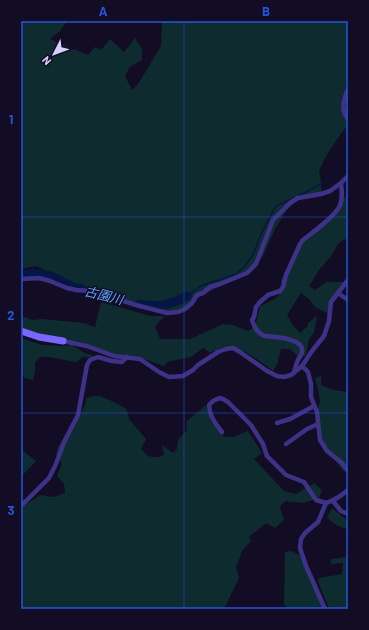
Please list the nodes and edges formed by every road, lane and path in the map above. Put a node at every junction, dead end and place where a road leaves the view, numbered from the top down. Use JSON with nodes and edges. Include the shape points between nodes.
{"nodes":[{"id":1,"x":348,"y":89,"type":"edge"},
{"id":2,"x":348,"y":119,"type":"edge"},
{"id":3,"x":348,"y":176,"type":"edge"},
{"id":4,"x":341,"y":183,"type":"junction"},
{"id":5,"x":21,"y":279,"type":"edge"},
{"id":6,"x":348,"y":280,"type":"edge"},
{"id":7,"x":346,"y":287,"type":"edge"},
{"id":8,"x":338,"y":293,"type":"junction"},
{"id":9,"x":348,"y":300,"type":"edge"},
{"id":10,"x":21,"y":331,"type":"edge"},
{"id":11,"x":63,"y":340,"type":"joint"},
{"id":12,"x":127,"y":357,"type":"junction"},
{"id":13,"x":302,"y":366,"type":"junction"},
{"id":14,"x":294,"y":372,"type":"junction"},
{"id":15,"x":314,"y":406,"type":"junction"},
{"id":16,"x":278,"y":423,"type":"dead end"},
{"id":17,"x":318,"y":424,"type":"junction"},
{"id":18,"x":222,"y":432,"type":"dead end"},
{"id":19,"x":286,"y":444,"type":"dead end"},
{"id":20,"x":348,"y":471,"type":"edge"},
{"id":21,"x":348,"y":490,"type":"edge"},
{"id":22,"x":333,"y":501,"type":"junction"},
{"id":23,"x":326,"y":503,"type":"junction"},
{"id":24,"x":21,"y":506,"type":"edge"},
{"id":25,"x":348,"y":514,"type":"edge"},
{"id":26,"x":325,"y":609,"type":"edge"}],
"edges":[{"from":1,"to":2,"type":"street","via":[[342,108]]},
{"from":3,"to":4,"type":"street"},
{"from":4,"to":5,"type":"street","via":[[330,191],[298,198],[290,203],[273,220],[256,264],[248,273],[210,287],[178,312],[167,313],[92,291],[67,288],[39,278]]},
{"from":4,"to":14,"type":"street","via":[[340,206],[303,240],[286,275],[284,287],[260,302],[252,320],[260,334],[300,344],[303,350]]},
{"from":6,"to":7,"type":"street"},
{"from":7,"to":8,"type":"street"},
{"from":8,"to":9,"type":"street"},
{"from":8,"to":13,"type":"street","via":[[331,302],[324,336]]},
{"from":10,"to":11,"type":"street"},
{"from":11,"to":12,"type":"street","via":[[114,356]]},
{"from":12,"to":14,"type":"street","via":[[140,359],[169,377],[183,376],[218,352],[233,348],[277,376],[284,377]]},
{"from":12,"to":24,"type":"street","via":[[122,362],[98,357],[90,360],[78,415],[56,464],[49,478]]},
{"from":13,"to":14,"type":"street"},
{"from":13,"to":15,"type":"street","via":[[308,372],[312,384],[311,397]]},
{"from":15,"to":16,"type":"street"},
{"from":15,"to":17,"type":"street"},
{"from":17,"to":19,"type":"street"},
{"from":17,"to":20,"type":"street","via":[[323,445]]},
{"from":18,"to":23,"type":"street","via":[[209,409],[213,401],[221,398],[251,425],[267,456],[286,475],[304,482],[316,500]]},
{"from":21,"to":22,"type":"street"},
{"from":22,"to":23,"type":"street"},
{"from":22,"to":25,"type":"street","via":[[341,511]]},
{"from":23,"to":26,"type":"street","via":[[318,522],[301,539],[300,548]]}]}
